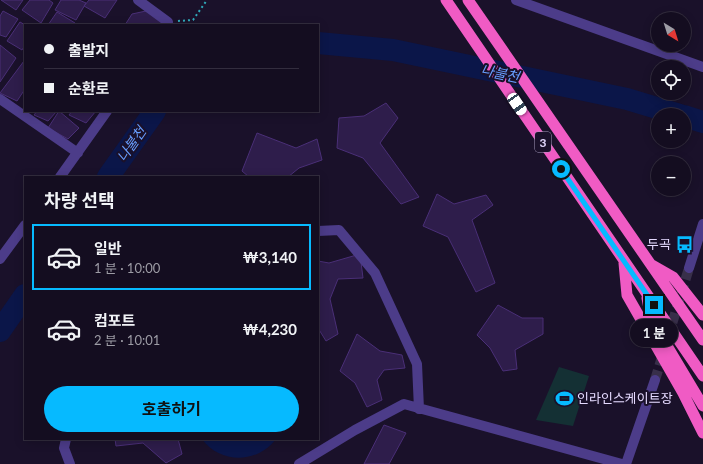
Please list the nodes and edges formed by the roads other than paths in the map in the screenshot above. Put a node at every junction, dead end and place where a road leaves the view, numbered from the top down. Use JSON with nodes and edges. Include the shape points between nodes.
{"nodes":[{"id":1,"x":138,"y":0,"type":"edge"},
{"id":2,"x":446,"y":0,"type":"edge"},
{"id":3,"x":468,"y":0,"type":"edge"},
{"id":4,"x":516,"y":0,"type":"edge"},
{"id":5,"x":167,"y":23,"type":"edge"},
{"id":6,"x":703,"y":67,"type":"edge"},
{"id":7,"x":0,"y":99,"type":"edge"},
{"id":8,"x":106,"y":112,"type":"edge"},
{"id":9,"x":78,"y":153,"type":"junction"},
{"id":10,"x":61,"y":176,"type":"edge"},
{"id":11,"x":703,"y":224,"type":"edge"},
{"id":12,"x":24,"y":226,"type":"edge"},
{"id":13,"x":319,"y":231,"type":"edge"},
{"id":14,"x":0,"y":259,"type":"edge"},
{"id":15,"x":623,"y":260,"type":"junction"},
{"id":16,"x":650,"y":264,"type":"junction"},
{"id":17,"x":689,"y":268,"type":"tunnel mouth"},
{"id":18,"x":646,"y":294,"type":"junction"},
{"id":19,"x":703,"y":315,"type":"edge"},
{"id":20,"x":703,"y":340,"type":"edge"},
{"id":21,"x":703,"y":376,"type":"edge"},
{"id":22,"x":655,"y":380,"type":"tunnel mouth"},
{"id":23,"x":703,"y":406,"type":"edge"},
{"id":24,"x":419,"y":409,"type":"junction"},
{"id":25,"x":703,"y":433,"type":"edge"},
{"id":26,"x":66,"y":440,"type":"edge"},
{"id":27,"x":70,"y":464,"type":"edge"},
{"id":28,"x":300,"y":464,"type":"edge"},
{"id":29,"x":622,"y":464,"type":"edge"},
{"id":30,"x":626,"y":464,"type":"edge"}],
"edges":[{"from":1,"to":5,"type":"street"},
{"from":2,"to":15,"type":"highway","number":"3"},
{"from":3,"to":16,"type":"highway","number":"3"},
{"from":4,"to":6,"type":"street"},
{"from":7,"to":9,"type":"street"},
{"from":8,"to":9,"type":"street"},
{"from":9,"to":10,"type":"street"},
{"from":11,"to":17,"type":"street"},
{"from":12,"to":14,"type":"street"},
{"from":13,"to":24,"type":"street","via":[[339,230],[375,273],[417,364]]},
{"from":15,"to":18,"type":"highway","number":"3"},
{"from":15,"to":25,"type":"highway","via":[[627,295]]},
{"from":16,"to":19,"type":"highway","via":[[673,277]]},
{"from":16,"to":20,"type":"highway"},
{"from":18,"to":21,"type":"highway"},
{"from":18,"to":23,"type":"highway","via":[[651,319]]},
{"from":22,"to":30,"type":"street"},
{"from":24,"to":28,"type":"street","via":[[404,404]]},
{"from":24,"to":29,"type":"street"},
{"from":26,"to":27,"type":"street","via":[[64,448]]}]}
